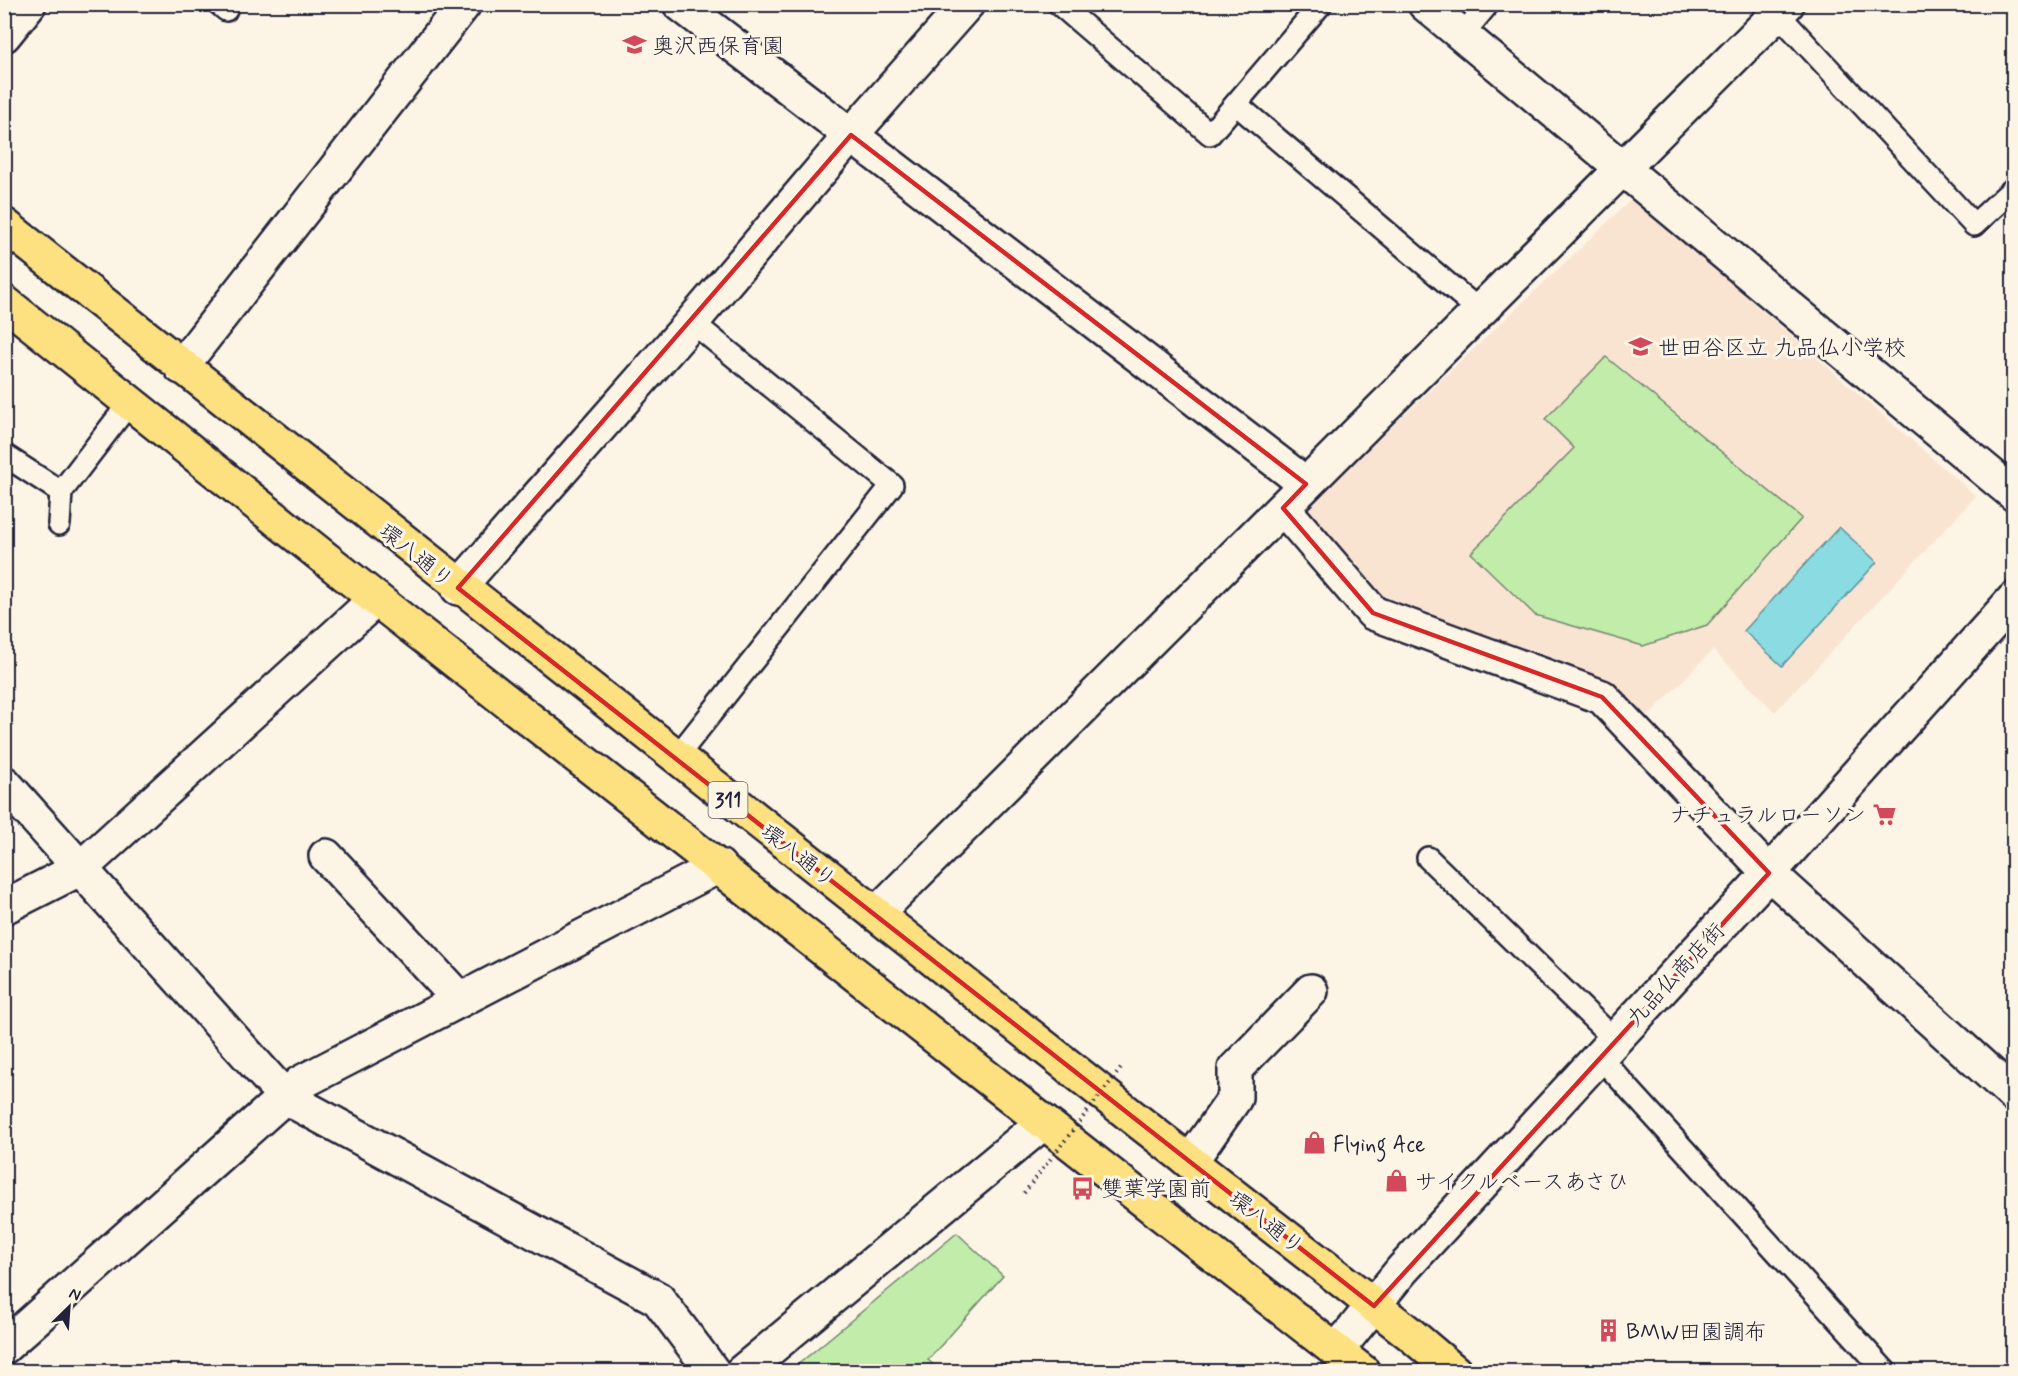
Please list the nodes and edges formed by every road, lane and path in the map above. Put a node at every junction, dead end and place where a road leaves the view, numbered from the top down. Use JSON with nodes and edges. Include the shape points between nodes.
{"nodes":[{"id":1,"x":29,"y":4,"type":"edge"},
{"id":2,"x":464,"y":4,"type":"edge"},
{"id":3,"x":680,"y":4,"type":"edge"},
{"id":4,"x":967,"y":4,"type":"edge"},
{"id":5,"x":1059,"y":4,"type":"edge"},
{"id":6,"x":1321,"y":4,"type":"edge"},
{"id":7,"x":1425,"y":4,"type":"edge"},
{"id":8,"x":1488,"y":4,"type":"edge"},
{"id":9,"x":1783,"y":9,"type":"edge"},
{"id":10,"x":4,"y":35,"type":"edge"},
{"id":11,"x":1462,"y":36,"type":"junction"},
{"id":12,"x":1236,"y":104,"type":"junction"},
{"id":13,"x":851,"y":135,"type":"junction"},
{"id":14,"x":1623,"y":169,"type":"junction"},
{"id":15,"x":2013,"y":188,"type":"edge"},
{"id":16,"x":4,"y":225,"type":"edge"},
{"id":17,"x":4,"y":302,"type":"edge"},
{"id":18,"x":1481,"y":312,"type":"junction"},
{"id":19,"x":692,"y":322,"type":"junction"},
{"id":20,"x":181,"y":367,"type":"junction"},
{"id":21,"x":130,"y":402,"type":"junction"},
{"id":22,"x":4,"y":455,"type":"edge"},
{"id":23,"x":1306,"y":484,"type":"junction"},
{"id":24,"x":61,"y":492,"type":"junction"},
{"id":25,"x":2013,"y":494,"type":"edge"},
{"id":26,"x":1283,"y":508,"type":"junction"},
{"id":27,"x":60,"y":524,"type":"dead end"},
{"id":28,"x":458,"y":588,"type":"junction"},
{"id":29,"x":376,"y":598,"type":"junction"},
{"id":30,"x":2013,"y":599,"type":"edge"},
{"id":31,"x":675,"y":759,"type":"junction"},
{"id":32,"x":4,"y":783,"type":"edge"},
{"id":33,"x":326,"y":856,"type":"dead end"},
{"id":34,"x":1428,"y":858,"type":"dead end"},
{"id":35,"x":719,"y":866,"type":"junction"},
{"id":36,"x":81,"y":868,"type":"junction"},
{"id":37,"x":1769,"y":873,"type":"junction"},
{"id":38,"x":4,"y":907,"type":"edge"},
{"id":39,"x":876,"y":914,"type":"junction"},
{"id":40,"x":1311,"y":991,"type":"dead end"},
{"id":41,"x":460,"y":1000,"type":"junction"},
{"id":42,"x":1606,"y":1047,"type":"junction"},
{"id":43,"x":1122,"y":1067,"type":"dead end"},
{"id":44,"x":2007,"y":1078,"type":"edge"},
{"id":45,"x":285,"y":1097,"type":"junction"},
{"id":46,"x":1044,"y":1122,"type":"junction"},
{"id":47,"x":1190,"y":1162,"type":"junction"},
{"id":48,"x":1024,"y":1192,"type":"dead end"},
{"id":49,"x":1374,"y":1306,"type":"junction"},
{"id":50,"x":4,"y":1347,"type":"edge"},
{"id":51,"x":1337,"y":1350,"type":"junction"},
{"id":52,"x":714,"y":1371,"type":"edge"},
{"id":53,"x":742,"y":1371,"type":"edge"},
{"id":54,"x":1363,"y":1371,"type":"edge"},
{"id":55,"x":1455,"y":1371,"type":"edge"},
{"id":56,"x":1886,"y":1371,"type":"edge"}],
"edges":[{"from":1,"to":10,"type":"street"},
{"from":2,"to":20,"type":"street"},
{"from":3,"to":13,"type":"street"},
{"from":4,"to":13,"type":"street"},
{"from":5,"to":12,"type":"lane","via":[[1210,134]]},
{"from":6,"to":12,"type":"lane"},
{"from":7,"to":11,"type":"street"},
{"from":8,"to":11,"type":"lane"},
{"from":9,"to":14,"type":"street"},
{"from":9,"to":15,"type":"lane","via":[[1974,225]]},
{"from":11,"to":14,"type":"street"},
{"from":12,"to":18,"type":"lane"},
{"from":13,"to":19,"type":"street"},
{"from":13,"to":23,"type":"street"},
{"from":14,"to":18,"type":"street"},
{"from":14,"to":25,"type":"street"},
{"from":16,"to":20,"type":"main road","name":"環八通り","number":"311"},
{"from":17,"to":21,"type":"main road","number":"311"},
{"from":18,"to":23,"type":"street"},
{"from":19,"to":28,"type":"street"},
{"from":19,"to":31,"type":"lane","via":[[892,485]]},
{"from":20,"to":28,"type":"main road","name":"環八通り","number":"311"},
{"from":21,"to":24,"type":"lane"},
{"from":21,"to":29,"type":"main road","number":"311"},
{"from":22,"to":24,"type":"lane"},
{"from":23,"to":26,"type":"street"},
{"from":24,"to":27,"type":"lane"},
{"from":26,"to":37,"type":"street","via":[[1374,613],[1602,697]]},
{"from":26,"to":39,"type":"street"},
{"from":28,"to":31,"type":"main road","name":"環八通り","number":"311"},
{"from":29,"to":35,"type":"main road","number":"311"},
{"from":29,"to":36,"type":"street"},
{"from":30,"to":37,"type":"street","name":"九品仏商店街"},
{"from":31,"to":39,"type":"main road","name":"環八通り","number":"311"},
{"from":32,"to":36,"type":"street"},
{"from":33,"to":41,"type":"street"},
{"from":34,"to":42,"type":"lane"},
{"from":35,"to":41,"type":"street"},
{"from":35,"to":46,"type":"main road","number":"311"},
{"from":36,"to":38,"type":"street"},
{"from":36,"to":45,"type":"street"},
{"from":37,"to":42,"type":"street","name":"九品仏商店街"},
{"from":37,"to":44,"type":"street"},
{"from":39,"to":47,"type":"main road","name":"環八通り","number":"311"},
{"from":40,"to":47,"type":"street","via":[[1235,1069],[1235,1098]]},
{"from":41,"to":45,"type":"street","via":[[300,1083]]},
{"from":42,"to":49,"type":"street","name":"九品仏商店街","via":[[1402,1270]]},
{"from":42,"to":56,"type":"lane"},
{"from":43,"to":48,"type":"path","bridge":true},
{"from":45,"to":50,"type":"street"},
{"from":45,"to":52,"type":"street","via":[[658,1299]]},
{"from":46,"to":51,"type":"main road","number":"311"},
{"from":46,"to":53,"type":"street"},
{"from":47,"to":49,"type":"main road","name":"環八通り","number":"311"},
{"from":49,"to":51,"type":"street","name":"九品仏商店街"},
{"from":49,"to":55,"type":"main road","name":"環八通り","number":"311"},
{"from":51,"to":54,"type":"main road","number":"311"}]}
